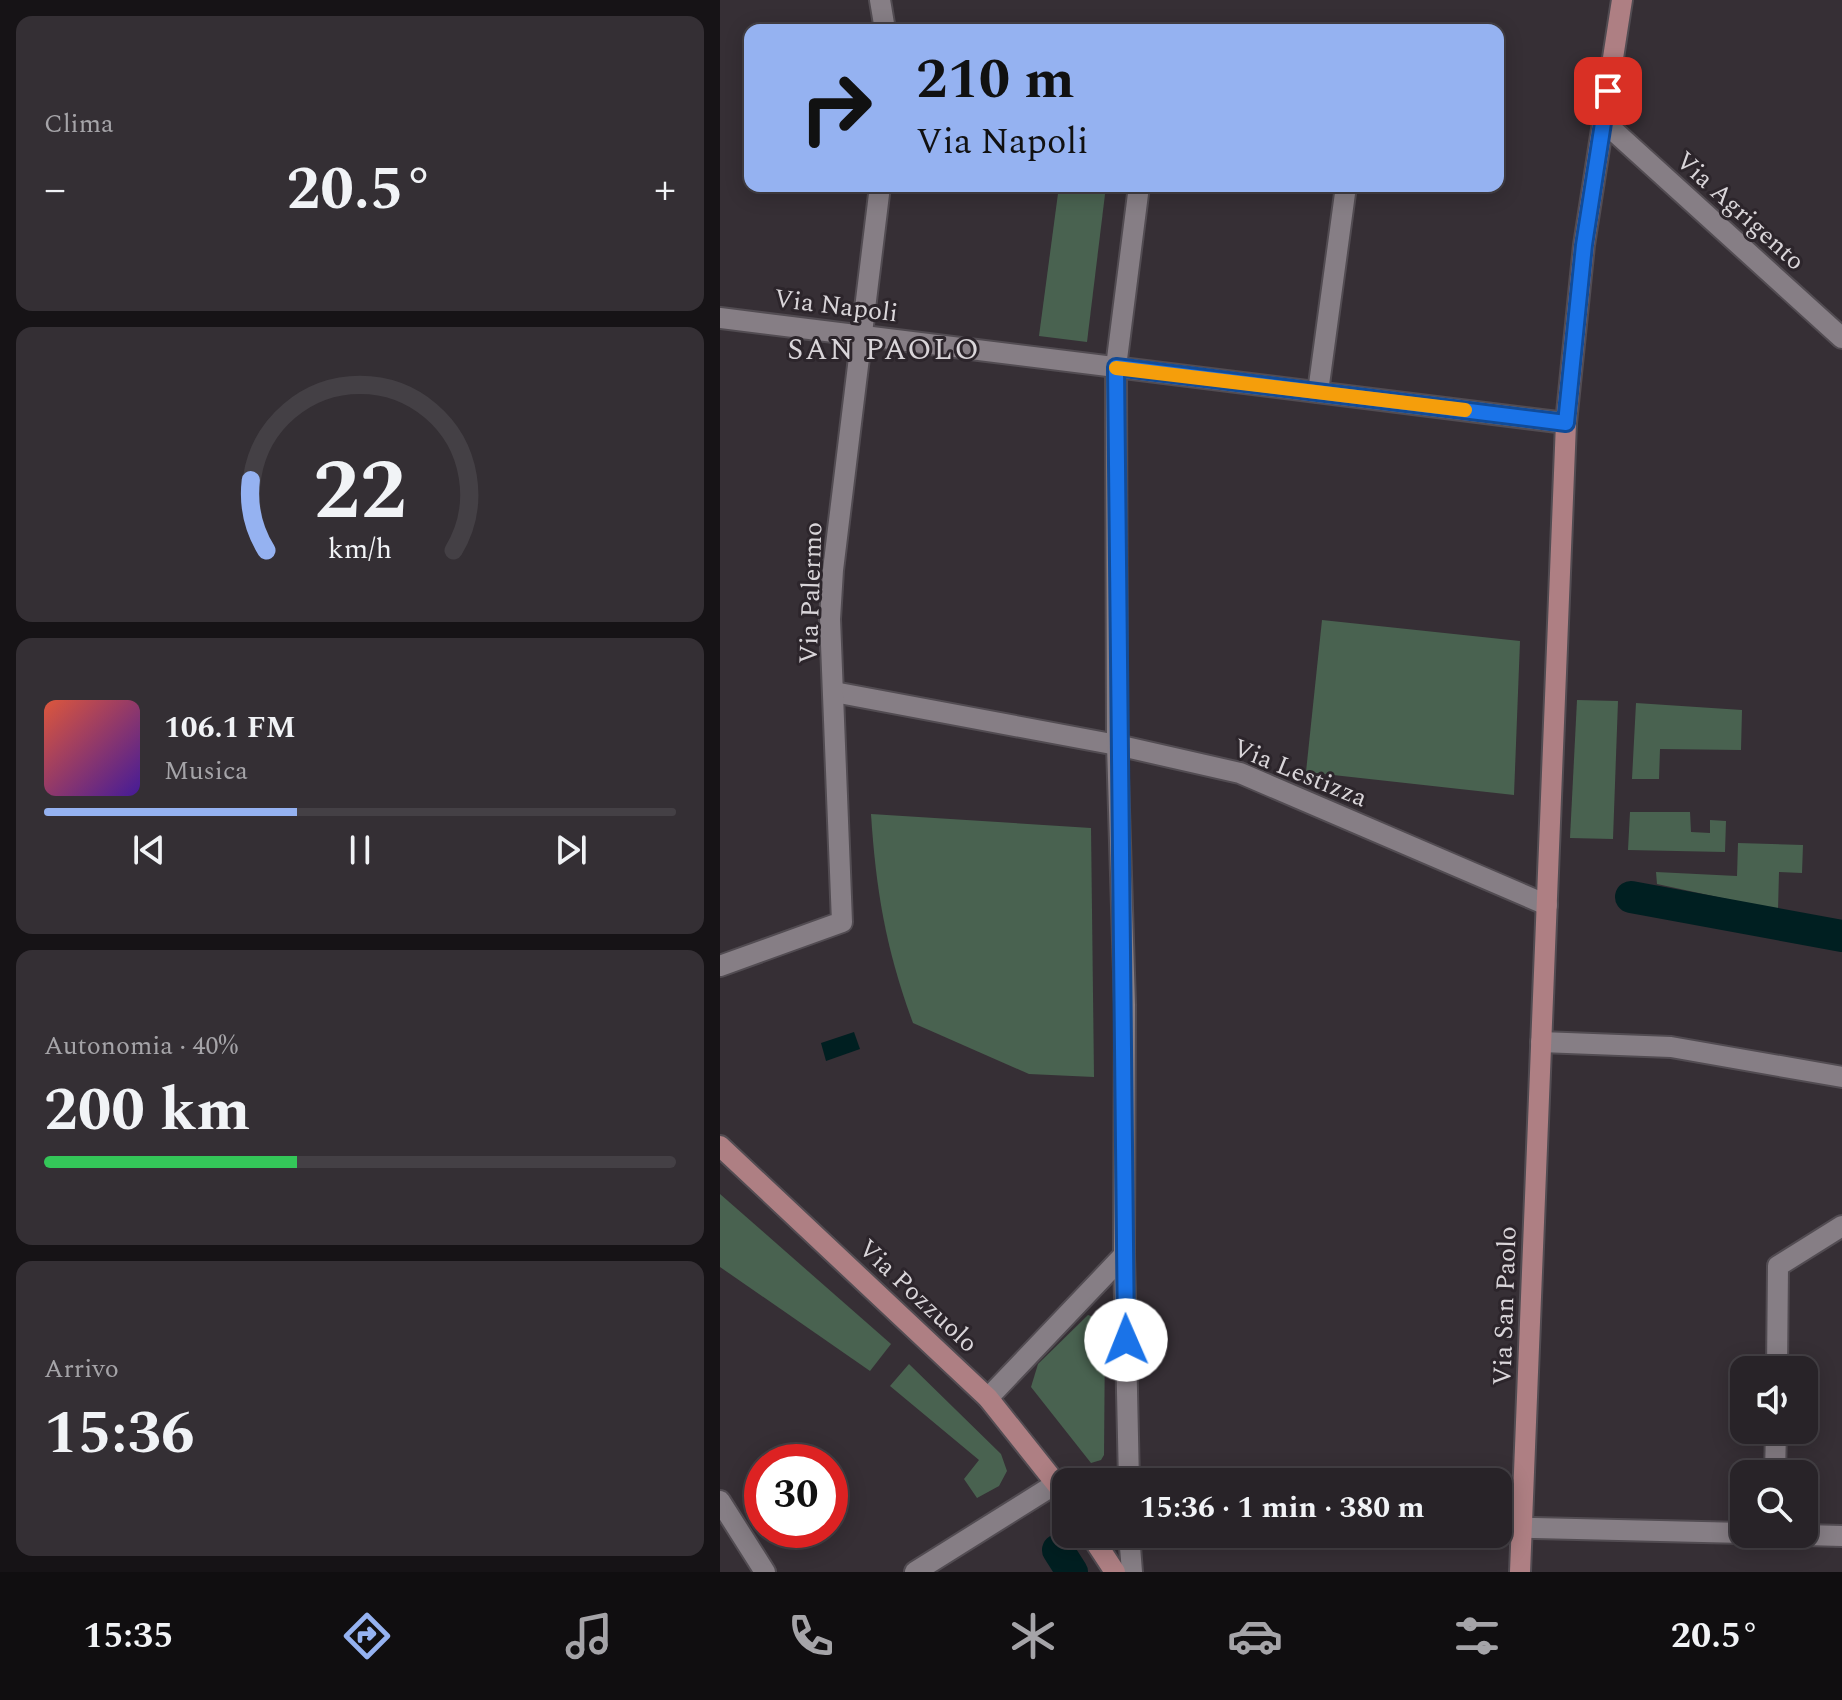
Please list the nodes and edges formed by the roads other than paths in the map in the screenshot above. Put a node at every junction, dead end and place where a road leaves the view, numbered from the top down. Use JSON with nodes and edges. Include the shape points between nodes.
{"nodes":[{"id":1,"x":880,"y":0,"type":"edge"},
{"id":2,"x":1622,"y":0,"type":"edge"},
{"id":3,"x":884,"y":24,"type":"edge"},
{"id":4,"x":1604,"y":122,"type":"junction"},
{"id":5,"x":879,"y":192,"type":"edge"},
{"id":6,"x":1138,"y":192,"type":"edge"},
{"id":7,"x":1345,"y":192,"type":"edge"},
{"id":8,"x":720,"y":318,"type":"edge"},
{"id":9,"x":863,"y":335,"type":"junction"},
{"id":10,"x":1842,"y":338,"type":"edge"},
{"id":11,"x":1116,"y":367,"type":"junction"},
{"id":12,"x":1318,"y":392,"type":"junction"},
{"id":13,"x":1566,"y":423,"type":"junction"},
{"id":14,"x":834,"y":692,"type":"junction"},
{"id":15,"x":1117,"y":745,"type":"junction"},
{"id":16,"x":1547,"y":905,"type":"junction"},
{"id":17,"x":720,"y":966,"type":"edge"},
{"id":18,"x":1541,"y":1042,"type":"junction"},
{"id":19,"x":1842,"y":1077,"type":"edge"},
{"id":20,"x":720,"y":1146,"type":"edge"},
{"id":21,"x":1842,"y":1226,"type":"edge"},
{"id":22,"x":1124,"y":1255,"type":"junction"},
{"id":23,"x":1777,"y":1356,"type":"edge"},
{"id":24,"x":988,"y":1398,"type":"junction"},
{"id":25,"x":1129,"y":1468,"type":"edge"},
{"id":26,"x":1052,"y":1478,"type":"edge"},
{"id":27,"x":1052,"y":1496,"type":"edge"},
{"id":28,"x":720,"y":1501,"type":"edge"},
{"id":29,"x":1512,"y":1528,"type":"edge"},
{"id":30,"x":1522,"y":1528,"type":"junction"},
{"id":31,"x":1730,"y":1533,"type":"edge"},
{"id":32,"x":1818,"y":1535,"type":"edge"},
{"id":33,"x":1842,"y":1536,"type":"edge"},
{"id":34,"x":1099,"y":1548,"type":"edge"},
{"id":35,"x":1130,"y":1548,"type":"edge"},
{"id":36,"x":765,"y":1572,"type":"edge"},
{"id":37,"x":915,"y":1572,"type":"edge"},
{"id":38,"x":1115,"y":1572,"type":"edge"},
{"id":39,"x":1132,"y":1572,"type":"edge"},
{"id":40,"x":1520,"y":1572,"type":"edge"}],
"edges":[{"from":1,"to":3,"type":"street"},
{"from":2,"to":4,"type":"main road"},
{"from":4,"to":10,"type":"street","name":"Via Agrigento"},
{"from":4,"to":13,"type":"main road","via":[[1584,245]]},
{"from":5,"to":9,"type":"street","name":"Via Palermo"},
{"from":6,"to":11,"type":"street"},
{"from":7,"to":12,"type":"street"},
{"from":8,"to":9,"type":"street","name":"Via Napoli"},
{"from":9,"to":11,"type":"street","name":"Via Napoli"},
{"from":9,"to":14,"type":"street","name":"Via Palermo","via":[[833,570]]},
{"from":11,"to":12,"type":"street","name":"Via Napoli"},
{"from":11,"to":15,"type":"street"},
{"from":12,"to":13,"type":"street","name":"Via Napoli"},
{"from":13,"to":16,"type":"main road","name":"Via San Paolo"},
{"from":14,"to":15,"type":"street","name":"Via Lestizza"},
{"from":14,"to":17,"type":"street","name":"Via Palermo","via":[[842,922]]},
{"from":15,"to":16,"type":"street","name":"Via Lestizza","via":[[1240,773]]},
{"from":15,"to":22,"type":"street","via":[[1125,1005]]},
{"from":16,"to":18,"type":"main road","name":"Via San Paolo"},
{"from":18,"to":19,"type":"street","via":[[1671,1047]]},
{"from":18,"to":30,"type":"main road","name":"Via San Paolo"},
{"from":20,"to":24,"type":"main road","name":"Via Pozzuolo"},
{"from":21,"to":23,"type":"street","via":[[1778,1266]]},
{"from":22,"to":24,"type":"street"},
{"from":22,"to":25,"type":"street"},
{"from":24,"to":26,"type":"main road","name":"Via Pozzuolo"},
{"from":27,"to":37,"type":"street"},
{"from":28,"to":36,"type":"street"},
{"from":29,"to":30,"type":"street"},
{"from":30,"to":31,"type":"street"},
{"from":30,"to":40,"type":"main road","name":"Via San Paolo"},
{"from":32,"to":33,"type":"street"},
{"from":34,"to":38,"type":"main road"},
{"from":35,"to":39,"type":"street"}]}
